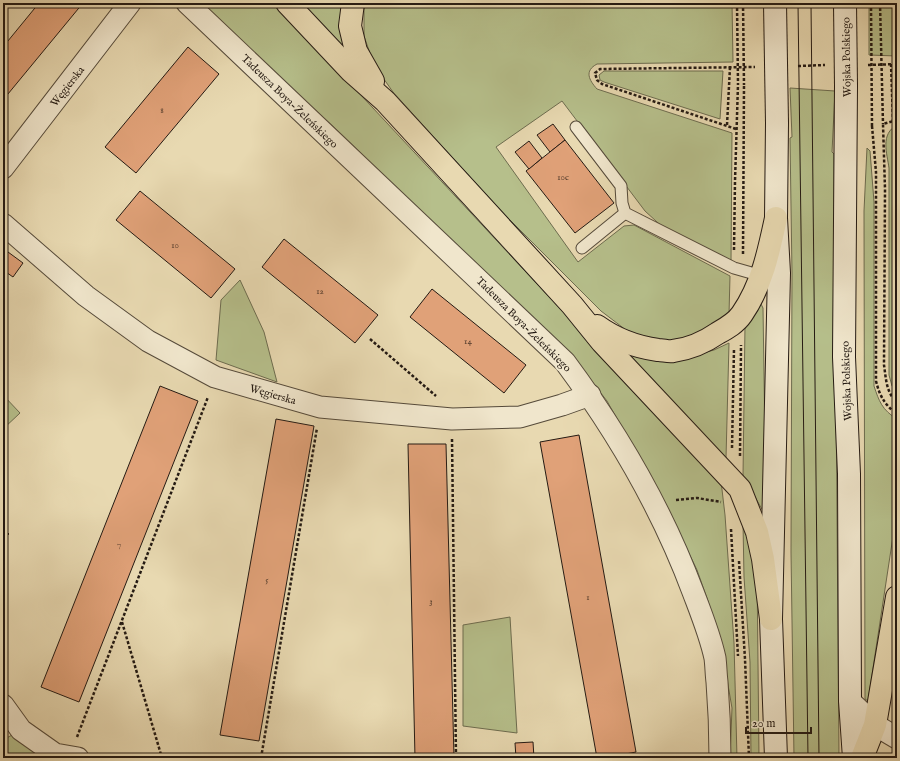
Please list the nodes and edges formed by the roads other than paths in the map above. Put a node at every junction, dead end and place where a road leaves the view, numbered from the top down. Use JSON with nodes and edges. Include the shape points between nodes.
{"nodes":[{"id":1,"x":130,"y":3,"type":"edge"},
{"id":2,"x":187,"y":3,"type":"edge"},
{"id":3,"x":287,"y":3,"type":"edge"},
{"id":4,"x":353,"y":3,"type":"edge"},
{"id":5,"x":774,"y":3,"type":"edge"},
{"id":6,"x":845,"y":3,"type":"edge"},
{"id":7,"x":385,"y":101,"type":"junction"},
{"id":8,"x":576,"y":127,"type":"dead end"},
{"id":9,"x":3,"y":168,"type":"edge"},
{"id":10,"x":625,"y":213,"type":"junction"},
{"id":11,"x":776,"y":218,"type":"junction"},
{"id":12,"x":3,"y":224,"type":"edge"},
{"id":13,"x":582,"y":248,"type":"dead end"},
{"id":14,"x":746,"y":271,"type":"junction"},
{"id":15,"x":572,"y":305,"type":"junction"},
{"id":16,"x":590,"y":395,"type":"junction"},
{"id":17,"x":897,"y":597,"type":"edge"},
{"id":18,"x":772,"y":619,"type":"junction"},
{"id":19,"x":850,"y":701,"type":"junction"},
{"id":20,"x":3,"y":705,"type":"edge"},
{"id":21,"x":875,"y":725,"type":"junction"},
{"id":22,"x":897,"y":738,"type":"edge"},
{"id":23,"x":74,"y":757,"type":"edge"},
{"id":24,"x":720,"y":758,"type":"edge"},
{"id":25,"x":776,"y":758,"type":"edge"},
{"id":26,"x":854,"y":758,"type":"edge"},
{"id":27,"x":862,"y":758,"type":"edge"}],
"edges":[{"from":1,"to":9,"type":"street","name":"Węgierska"},
{"from":2,"to":16,"type":"street","name":"Tadeusza Boya-Żeleńskiego","via":[[560,356]]},
{"from":3,"to":7,"type":"main road","via":[[352,71]]},
{"from":4,"to":7,"type":"main road","via":[[350,26],[356,51]]},
{"from":5,"to":11,"type":"street","bridge":true},
{"from":6,"to":19,"type":"street","name":"Wojska Polskiego","bridge":true,"via":[[844,357],[849,474]]},
{"from":7,"to":15,"type":"main road"},
{"from":8,"to":10,"type":"lane","via":[[621,186]]},
{"from":10,"to":13,"type":"lane"},
{"from":10,"to":14,"type":"lane"},
{"from":11,"to":14,"type":"main road"},
{"from":11,"to":18,"type":"street","via":[[779,273]]},
{"from":12,"to":16,"type":"street","name":"Węgierska","via":[[86,296],[148,342],[215,377],[320,408],[452,419],[520,417]]},
{"from":14,"to":15,"type":"main road","via":[[738,318],[711,338],[672,352],[623,341],[598,327]]},
{"from":15,"to":18,"type":"main road","via":[[602,342],[736,485],[757,532]]},
{"from":16,"to":24,"type":"street","name":"Tadeusza Boya-Żeleńskiego","via":[[653,502],[674,544],[705,623],[715,658]]},
{"from":17,"to":21,"type":"main road"},
{"from":18,"to":25,"type":"street"},
{"from":19,"to":21,"type":"street"},
{"from":19,"to":26,"type":"street","name":"Wojska Polskiego"},
{"from":20,"to":23,"type":"street","via":[[21,730],[55,754]]},
{"from":21,"to":22,"type":"street"},
{"from":21,"to":27,"type":"main road"}]}
